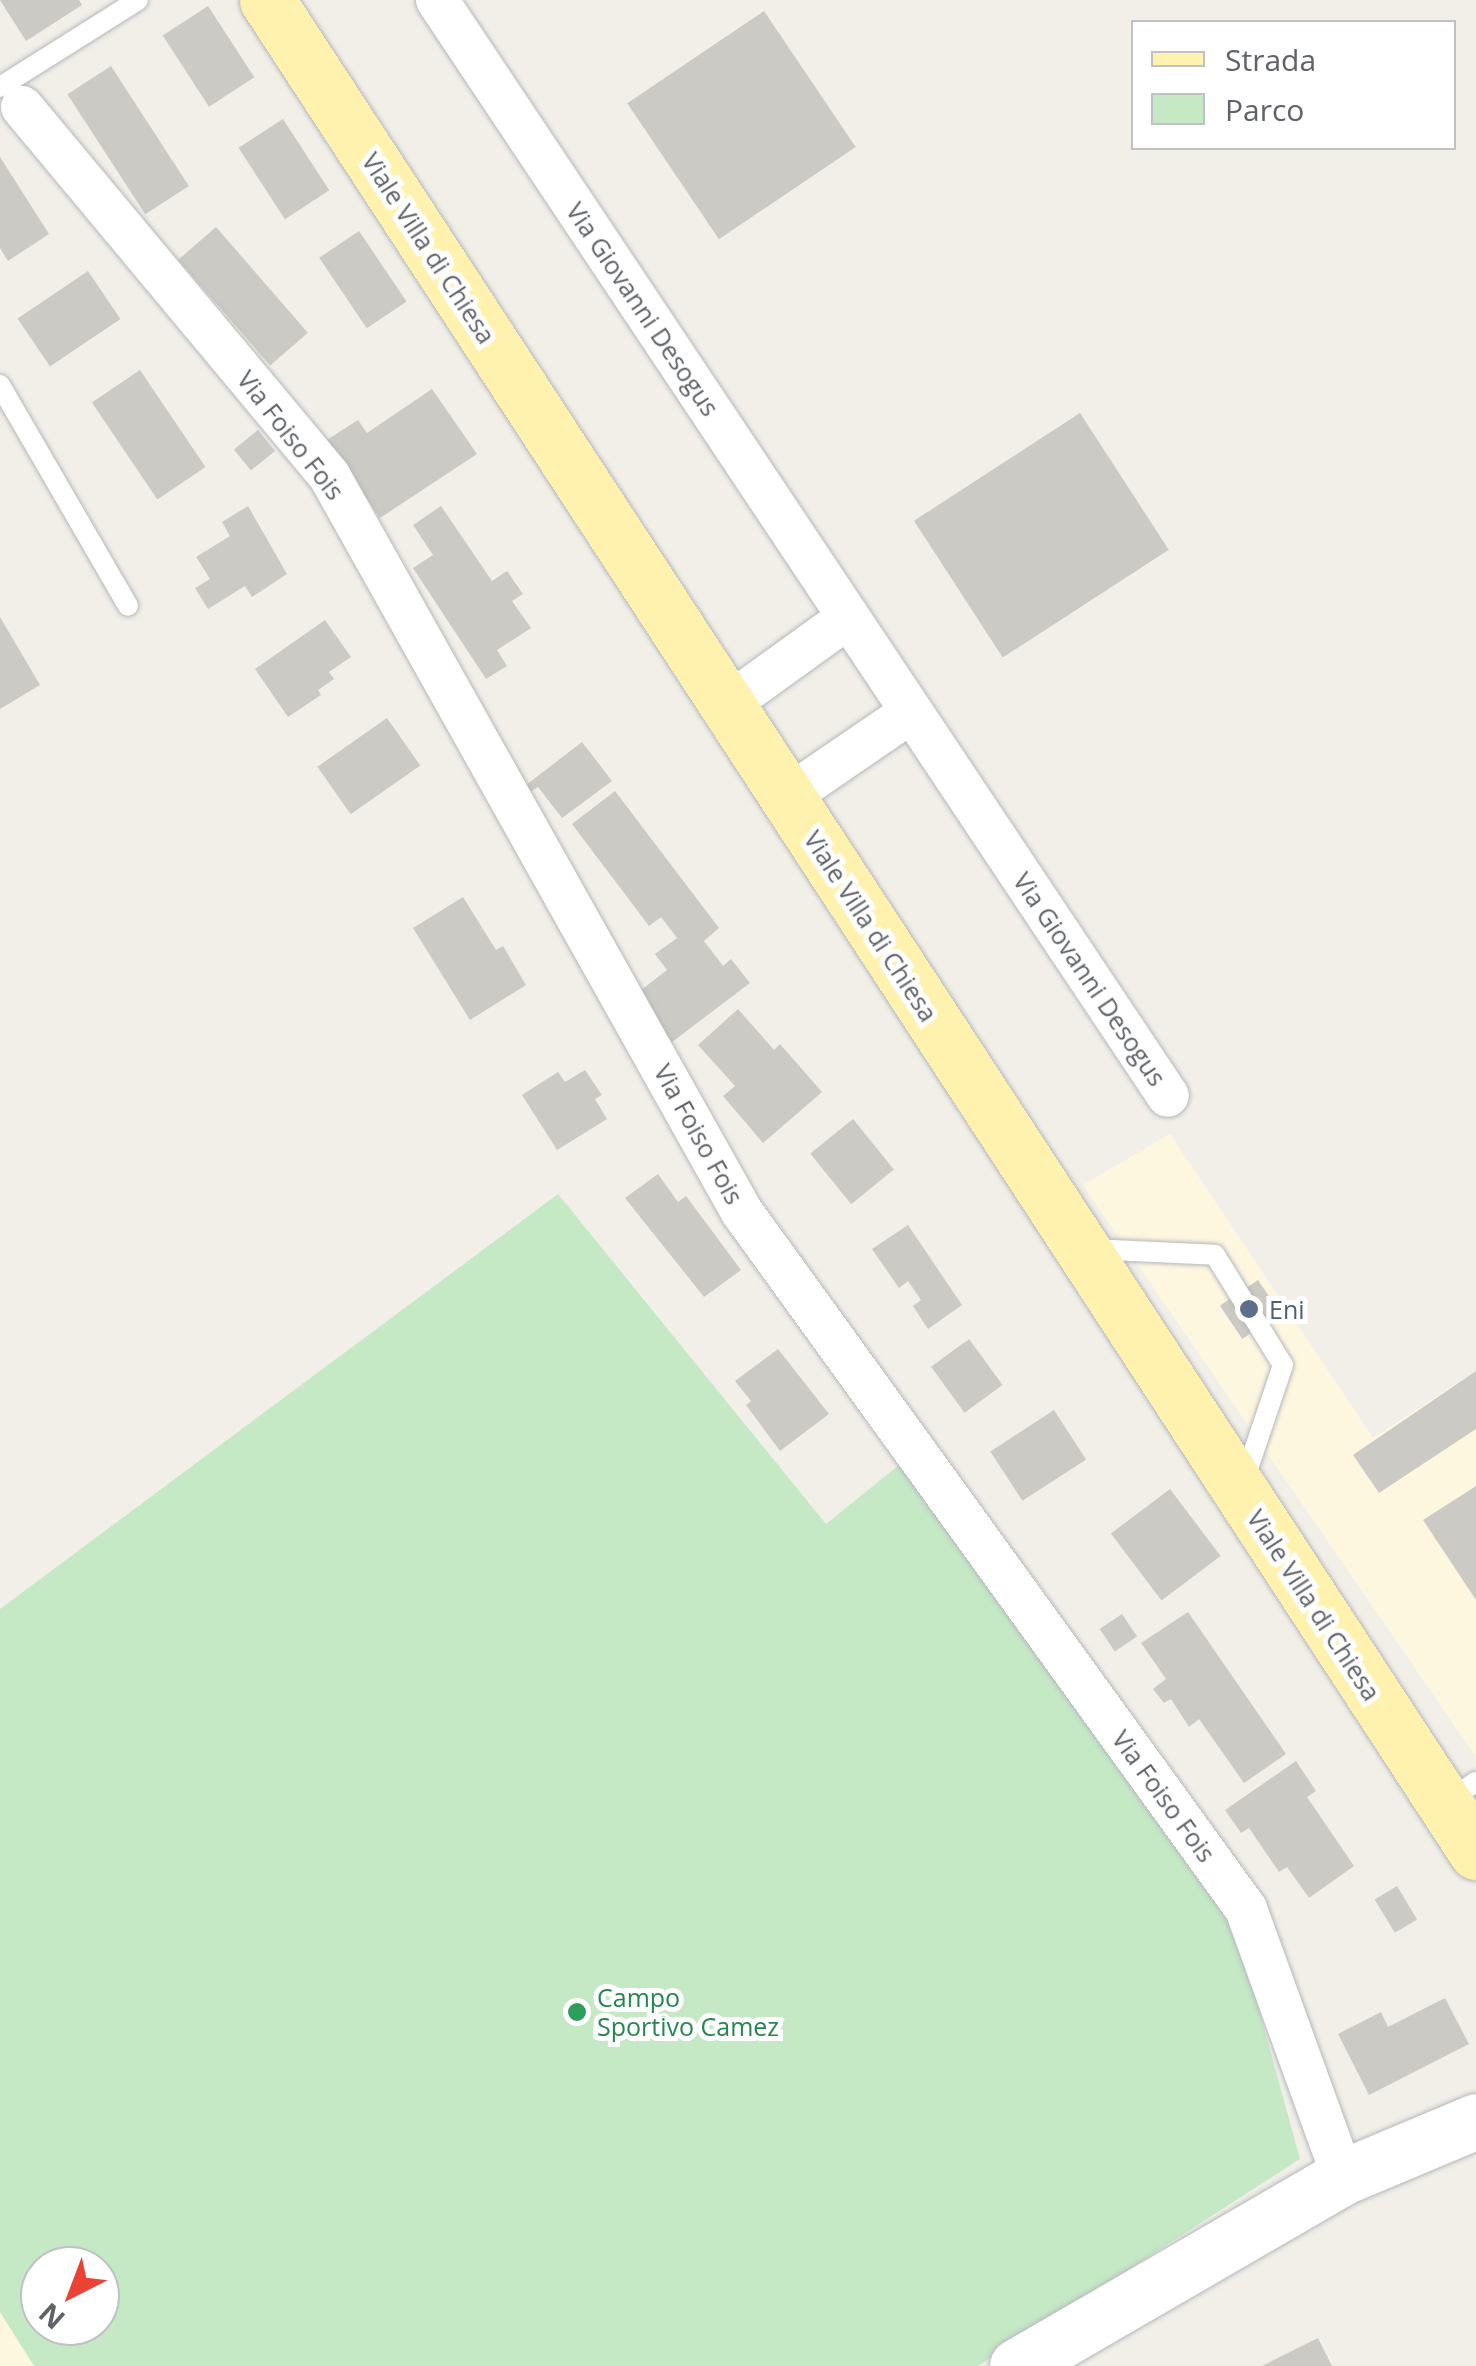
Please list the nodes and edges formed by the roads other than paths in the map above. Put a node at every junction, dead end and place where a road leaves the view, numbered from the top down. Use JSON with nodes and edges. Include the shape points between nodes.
{"nodes":[{"id":1,"x":138,"y":0,"type":"edge"},
{"id":2,"x":267,"y":0,"type":"edge"},
{"id":3,"x":438,"y":0,"type":"edge"},
{"id":4,"x":11,"y":97,"type":"edge"},
{"id":5,"x":0,"y":385,"type":"edge"},
{"id":6,"x":128,"y":606,"type":"dead end"},
{"id":7,"x":849,"y":617,"type":"junction"},
{"id":8,"x":727,"y":705,"type":"junction"},
{"id":9,"x":912,"y":712,"type":"junction"},
{"id":10,"x":787,"y":797,"type":"junction"},
{"id":11,"x":1168,"y":1096,"type":"dead end"},
{"id":12,"x":1081,"y":1248,"type":"junction"},
{"id":13,"x":1240,"y":1492,"type":"junction"},
{"id":14,"x":1460,"y":1793,"type":"edge"},
{"id":15,"x":1476,"y":1852,"type":"edge"},
{"id":16,"x":1476,"y":2121,"type":"edge"},
{"id":17,"x":1343,"y":2177,"type":"junction"},
{"id":18,"x":1017,"y":2366,"type":"edge"}],
"edges":[{"from":1,"to":4,"type":"lane"},
{"from":2,"to":8,"type":"main road","name":"Viale Villa di Chiesa"},
{"from":3,"to":7,"type":"street","name":"Via Giovanni Desogus"},
{"from":4,"to":17,"type":"street","name":"Via Foiso Fois","via":[[330,477],[742,1212],[1246,1910]]},
{"from":5,"to":6,"type":"lane"},
{"from":7,"to":8,"type":"street"},
{"from":7,"to":9,"type":"street","name":"Via Giovanni Desogus"},
{"from":8,"to":10,"type":"main road","name":"Viale Villa di Chiesa"},
{"from":9,"to":10,"type":"street"},
{"from":9,"to":11,"type":"street","name":"Via Giovanni Desogus"},
{"from":10,"to":12,"type":"main road","name":"Viale Villa di Chiesa"},
{"from":12,"to":13,"type":"main road","name":"Viale Villa di Chiesa"},
{"from":12,"to":13,"type":"lane","via":[[1215,1255],[1282,1365]]},
{"from":13,"to":14,"type":"main road","name":"Viale Villa di Chiesa"},
{"from":14,"to":15,"type":"main road","name":"Viale Villa di Chiesa"},
{"from":16,"to":17,"type":"street"},
{"from":17,"to":18,"type":"street"}]}
